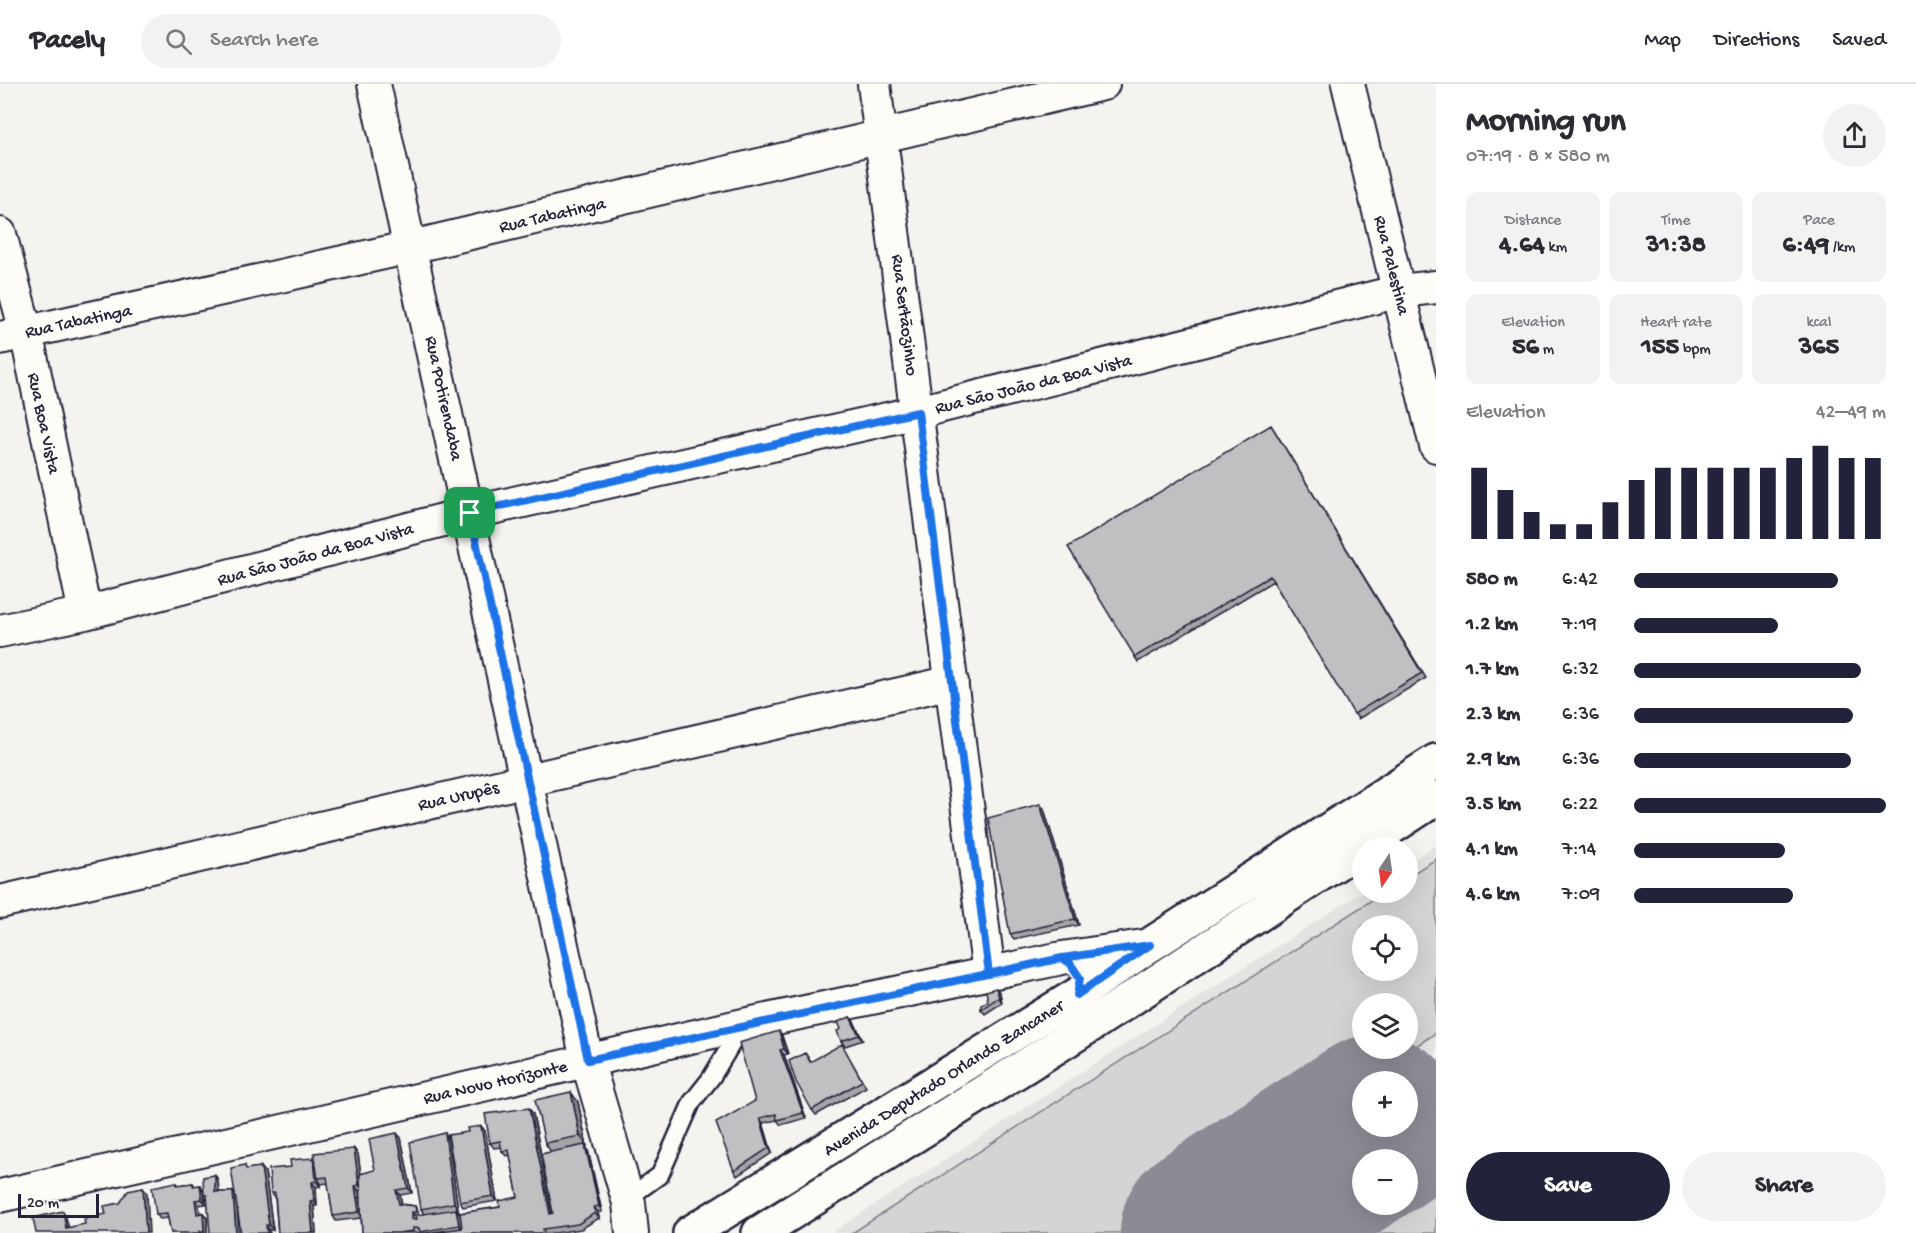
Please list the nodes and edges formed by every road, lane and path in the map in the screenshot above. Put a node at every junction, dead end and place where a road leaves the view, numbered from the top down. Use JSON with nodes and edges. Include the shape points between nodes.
{"nodes":[{"id":1,"x":374,"y":84,"type":"edge"},
{"id":2,"x":874,"y":84,"type":"edge"},
{"id":3,"x":1103,"y":84,"type":"edge"},
{"id":4,"x":1348,"y":84,"type":"edge"},
{"id":5,"x":883,"y":138,"type":"junction"},
{"id":6,"x":0,"y":234,"type":"edge"},
{"id":7,"x":411,"y":247,"type":"junction"},
{"id":8,"x":1436,"y":286,"type":"edge"},
{"id":9,"x":1400,"y":291,"type":"junction"},
{"id":10,"x":13,"y":335,"type":"edge"},
{"id":11,"x":918,"y":412,"type":"junction"},
{"id":12,"x":1436,"y":446,"type":"edge"},
{"id":13,"x":470,"y":513,"type":"junction"},
{"id":14,"x":85,"y":613,"type":"junction"},
{"id":15,"x":0,"y":631,"type":"edge"},
{"id":16,"x":952,"y":682,"type":"junction"},
{"id":17,"x":1433,"y":763,"type":"edge"},
{"id":18,"x":526,"y":779,"type":"junction"},
{"id":19,"x":1436,"y":798,"type":"edge"},
{"id":20,"x":0,"y":902,"type":"edge"},
{"id":21,"x":1150,"y":945,"type":"junction"},
{"id":22,"x":1062,"y":958,"type":"junction"},
{"id":23,"x":989,"y":974,"type":"junction"},
{"id":24,"x":1077,"y":995,"type":"junction"},
{"id":25,"x":743,"y":1025,"type":"junction"},
{"id":26,"x":588,"y":1060,"type":"junction"},
{"id":27,"x":0,"y":1196,"type":"edge"},
{"id":28,"x":630,"y":1211,"type":"edge"},
{"id":29,"x":650,"y":1233,"type":"edge"},
{"id":30,"x":690,"y":1233,"type":"edge"},
{"id":31,"x":759,"y":1233,"type":"edge"}],
"edges":[{"from":1,"to":7,"type":"street","name":"Rua Potirendaba"},
{"from":2,"to":5,"type":"street","name":"Rua Sertãozinho"},
{"from":3,"to":5,"type":"street","name":"Rua Tabatinga"},
{"from":4,"to":9,"type":"street","name":"Rua Palestina"},
{"from":5,"to":7,"type":"street","name":"Rua Tabatinga"},
{"from":5,"to":11,"type":"street","name":"Rua Sertãozinho"},
{"from":6,"to":10,"type":"street","name":"Rua Boa Vista"},
{"from":7,"to":10,"type":"street","name":"Rua Tabatinga"},
{"from":7,"to":13,"type":"street","name":"Rua Potirendaba"},
{"from":8,"to":9,"type":"street","name":"Rua São João da Boa Vista"},
{"from":9,"to":11,"type":"street","name":"Rua São João da Boa Vista"},
{"from":9,"to":12,"type":"street","name":"Rua Palestina"},
{"from":10,"to":14,"type":"street","name":"Rua Boa Vista"},
{"from":11,"to":13,"type":"street","name":"Rua São João da Boa Vista"},
{"from":11,"to":16,"type":"street","name":"Rua Sertãozinho"},
{"from":13,"to":14,"type":"street","name":"Rua São João da Boa Vista"},
{"from":13,"to":18,"type":"street","name":"Rua Potirendaba"},
{"from":14,"to":15,"type":"street","name":"Rua São João da Boa Vista"},
{"from":16,"to":18,"type":"street","name":"Rua Urupês"},
{"from":16,"to":23,"type":"street","name":"Rua Sertãozinho"},
{"from":17,"to":21,"type":"main road","name":"Avenida Deputado Orlando Zancaner"},
{"from":18,"to":20,"type":"street","name":"Rua Urupês"},
{"from":18,"to":26,"type":"street","name":"Rua Potirendaba"},
{"from":19,"to":31,"type":"main road","name":"Avenida Deputado Orlando Zancaner","via":[[1094,1023]]},
{"from":21,"to":22,"type":"street","name":"Rua Novo Horizonte"},
{"from":21,"to":24,"type":"main road","name":"Avenida Deputado Orlando Zancaner"},
{"from":22,"to":23,"type":"street","name":"Rua Novo Horizonte"},
{"from":22,"to":24,"type":"street","via":[[1080,978]]},
{"from":23,"to":25,"type":"street","name":"Rua Novo Horizonte"},
{"from":24,"to":30,"type":"main road","name":"Avenida Deputado Orlando Zancaner"},
{"from":25,"to":26,"type":"street","name":"Rua Novo Horizonte"},
{"from":25,"to":28,"type":"lane","via":[[692,1102],[660,1175]]},
{"from":26,"to":27,"type":"street","name":"Rua Novo Horizonte"},
{"from":26,"to":28,"type":"street","name":"Rua Potirendaba"},
{"from":28,"to":29,"type":"street","name":"Rua Potirendaba"}]}
